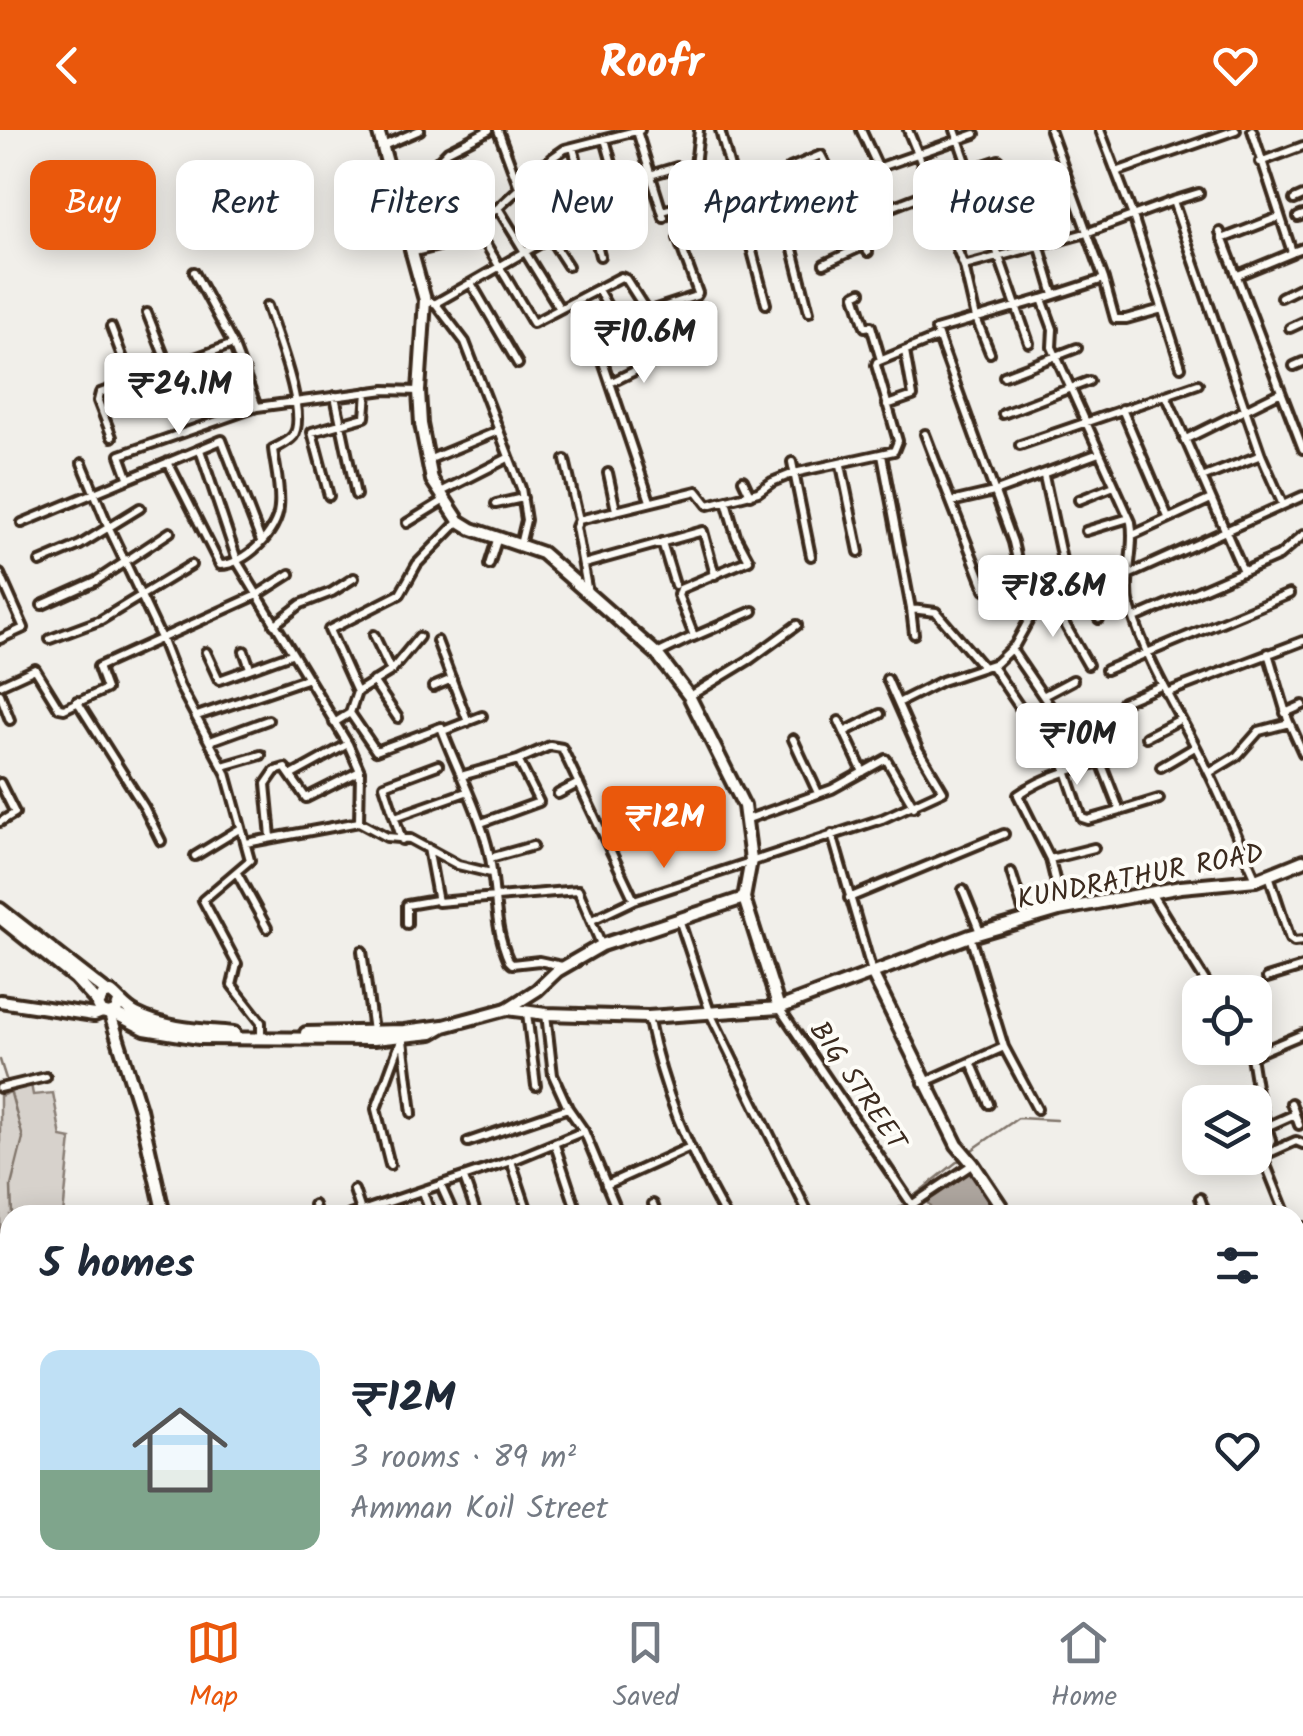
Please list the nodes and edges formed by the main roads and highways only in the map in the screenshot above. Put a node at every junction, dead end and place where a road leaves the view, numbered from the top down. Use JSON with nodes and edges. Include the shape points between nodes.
{"nodes":[{"id":1,"x":378,"y":130,"type":"edge"},
{"id":2,"x":1303,"y":860,"type":"edge"},
{"id":3,"x":744,"y":898,"type":"junction"},
{"id":4,"x":0,"y":909,"type":"edge"},
{"id":5,"x":0,"y":918,"type":"edge"},
{"id":6,"x":872,"y":973,"type":"junction"},
{"id":7,"x":0,"y":1001,"type":"edge"},
{"id":8,"x":779,"y":1008,"type":"junction"},
{"id":9,"x":109,"y":1009,"type":"junction"},
{"id":10,"x":506,"y":1009,"type":"junction"},
{"id":11,"x":402,"y":1034,"type":"junction"},
{"id":12,"x":261,"y":1037,"type":"junction"},
{"id":13,"x":162,"y":1205,"type":"edge"},
{"id":14,"x":1001,"y":1205,"type":"edge"}],
"edges":[{"from":1,"to":3,"type":"main road","via":[[430,302],[418,391],[441,497],[460,521],[542,553],[657,654],[688,696],[744,806],[751,860]]},
{"from":2,"to":6,"type":"main road","name":"KUNDRATHUR ROAD","via":[[1256,880],[1062,910]]},
{"from":3,"to":8,"type":"main road"},
{"from":3,"to":10,"type":"main road","via":[[602,945]]},
{"from":4,"to":9,"type":"main road","via":[[108,993],[100,998]]},
{"from":5,"to":9,"type":"main road"},
{"from":6,"to":8,"type":"main road","name":"KUNDRATHUR ROAD"},
{"from":6,"to":14,"type":"main road","via":[[956,1145]]},
{"from":7,"to":9,"type":"main road","via":[[94,1015]]},
{"from":8,"to":10,"type":"main road","name":"KUNDRATHUR ROAD","via":[[648,1018]]},
{"from":9,"to":12,"type":"main road","via":[[160,1032]]},
{"from":9,"to":13,"type":"main road"},
{"from":10,"to":11,"type":"main road","via":[[432,1032]]},
{"from":11,"to":12,"type":"main road"},
{"from":11,"to":12,"type":"main road"}]}
